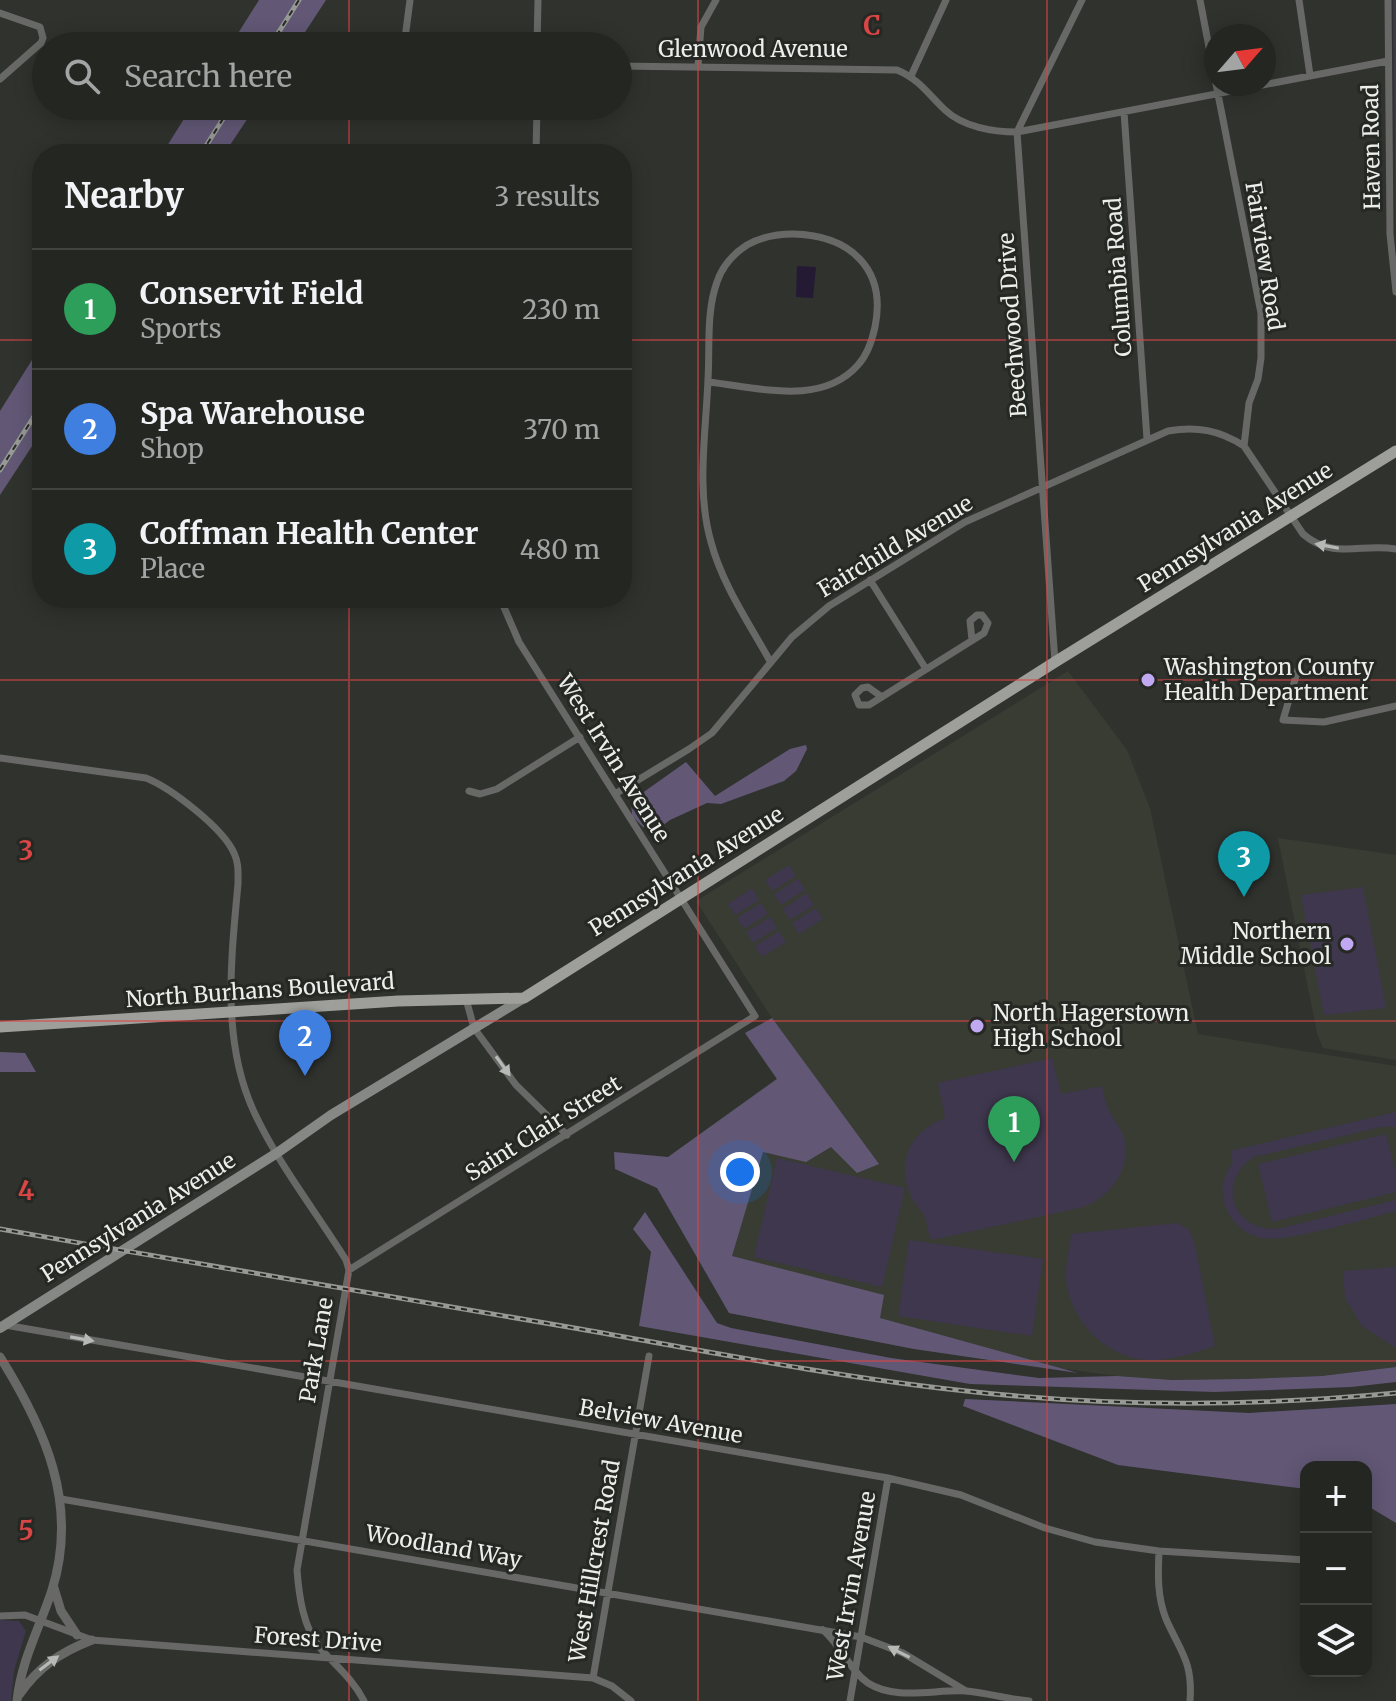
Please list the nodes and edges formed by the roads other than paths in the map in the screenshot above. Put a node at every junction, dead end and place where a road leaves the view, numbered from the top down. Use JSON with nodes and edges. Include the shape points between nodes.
{"nodes":[{"id":1,"x":410,"y":0,"type":"edge"},
{"id":2,"x":538,"y":0,"type":"edge"},
{"id":3,"x":716,"y":0,"type":"edge"},
{"id":4,"x":946,"y":0,"type":"edge"},
{"id":5,"x":1082,"y":0,"type":"edge"},
{"id":6,"x":1200,"y":0,"type":"edge"},
{"id":7,"x":1299,"y":0,"type":"edge"},
{"id":8,"x":1388,"y":0,"type":"edge"},
{"id":9,"x":0,"y":13,"type":"edge"},
{"id":10,"x":1205,"y":24,"type":"edge"},
{"id":11,"x":41,"y":32,"type":"edge"},
{"id":12,"x":406,"y":32,"type":"edge"},
{"id":13,"x":537,"y":32,"type":"edge"},
{"id":14,"x":32,"y":51,"type":"edge"},
{"id":15,"x":1388,"y":61,"type":"junction"},
{"id":16,"x":632,"y":66,"type":"edge"},
{"id":17,"x":698,"y":66,"type":"junction"},
{"id":18,"x":1310,"y":75,"type":"junction"},
{"id":19,"x":911,"y":76,"type":"junction"},
{"id":20,"x":0,"y":79,"type":"edge"},
{"id":21,"x":1276,"y":82,"type":"edge"},
{"id":22,"x":1208,"y":96,"type":"edge"},
{"id":23,"x":1218,"y":96,"type":"edge"},
{"id":24,"x":1124,"y":112,"type":"junction"},
{"id":25,"x":537,"y":120,"type":"edge"},
{"id":26,"x":1017,"y":132,"type":"junction"},
{"id":27,"x":536,"y":144,"type":"edge"},
{"id":28,"x":1396,"y":292,"type":"edge"},
{"id":29,"x":708,"y":382,"type":"junction"},
{"id":30,"x":1147,"y":439,"type":"junction"},
{"id":31,"x":1244,"y":446,"type":"junction"},
{"id":32,"x":1396,"y":451,"type":"edge"},
{"id":33,"x":1042,"y":487,"type":"junction"},
{"id":34,"x":1290,"y":515,"type":"junction"},
{"id":35,"x":1396,"y":549,"type":"edge"},
{"id":36,"x":870,"y":580,"type":"junction"},
{"id":37,"x":504,"y":608,"type":"edge"},
{"id":38,"x":972,"y":640,"type":"dead end"},
{"id":39,"x":770,"y":661,"type":"junction"},
{"id":40,"x":1055,"y":662,"type":"junction"},
{"id":41,"x":1299,"y":666,"type":"dead end"},
{"id":42,"x":926,"y":669,"type":"junction"},
{"id":43,"x":882,"y":697,"type":"dead end"},
{"id":44,"x":1396,"y":706,"type":"edge"},
{"id":45,"x":580,"y":737,"type":"junction"},
{"id":46,"x":0,"y":758,"type":"edge"},
{"id":47,"x":469,"y":791,"type":"dead end"},
{"id":48,"x":615,"y":794,"type":"junction"},
{"id":49,"x":680,"y":898,"type":"junction"},
{"id":50,"x":524,"y":998,"type":"junction"},
{"id":51,"x":466,"y":999,"type":"junction"},
{"id":52,"x":231,"y":1013,"type":"junction"},
{"id":53,"x":755,"y":1016,"type":"joint"},
{"id":54,"x":0,"y":1027,"type":"edge"},
{"id":55,"x":474,"y":1028,"type":"junction"},
{"id":56,"x":567,"y":1135,"type":"junction"},
{"id":57,"x":277,"y":1153,"type":"junction"},
{"id":58,"x":349,"y":1270,"type":"junction"},
{"id":59,"x":3,"y":1326,"type":"edge"},
{"id":60,"x":649,"y":1356,"type":"dead end"},
{"id":61,"x":0,"y":1357,"type":"edge"},
{"id":62,"x":329,"y":1382,"type":"junction"},
{"id":63,"x":634,"y":1434,"type":"junction"},
{"id":64,"x":888,"y":1478,"type":"junction"},
{"id":65,"x":61,"y":1499,"type":"junction"},
{"id":66,"x":301,"y":1540,"type":"junction"},
{"id":67,"x":1159,"y":1551,"type":"junction"},
{"id":68,"x":1300,"y":1560,"type":"edge"},
{"id":69,"x":54,"y":1585,"type":"junction"},
{"id":70,"x":607,"y":1593,"type":"junction"},
{"id":71,"x":0,"y":1616,"type":"edge"},
{"id":72,"x":40,"y":1621,"type":"junction"},
{"id":73,"x":821,"y":1629,"type":"junction"},
{"id":74,"x":77,"y":1635,"type":"junction"},
{"id":75,"x":861,"y":1637,"type":"junction"},
{"id":76,"x":92,"y":1640,"type":"junction"},
{"id":77,"x":331,"y":1658,"type":"junction"},
{"id":78,"x":855,"y":1670,"type":"junction"},
{"id":79,"x":593,"y":1678,"type":"junction"},
{"id":80,"x":966,"y":1691,"type":"junction"},
{"id":81,"x":17,"y":1700,"type":"edge"},
{"id":82,"x":364,"y":1701,"type":"edge"},
{"id":83,"x":631,"y":1701,"type":"edge"},
{"id":84,"x":850,"y":1701,"type":"edge"},
{"id":85,"x":1029,"y":1701,"type":"edge"},
{"id":86,"x":1190,"y":1701,"type":"edge"}],
"edges":[{"from":1,"to":12,"type":"street"},
{"from":2,"to":13,"type":"street"},
{"from":3,"to":17,"type":"street","via":[[701,27]]},
{"from":4,"to":19,"type":"street"},
{"from":5,"to":26,"type":"street"},
{"from":6,"to":10,"type":"street","name":"Fairview Road"},
{"from":7,"to":18,"type":"street"},
{"from":8,"to":15,"type":"street","name":"Haven Road"},
{"from":9,"to":11,"type":"street"},
{"from":14,"to":20,"type":"street"},
{"from":15,"to":18,"type":"street"},
{"from":15,"to":28,"type":"street","name":"Haven Road"},
{"from":16,"to":17,"type":"street","name":"Glenwood Avenue"},
{"from":17,"to":19,"type":"street","name":"Glenwood Avenue","via":[[884,68]]},
{"from":18,"to":21,"type":"street"},
{"from":19,"to":26,"type":"street","via":[[958,120]]},
{"from":22,"to":24,"type":"street"},
{"from":23,"to":31,"type":"street","name":"Fairview Road","via":[[1261,313],[1261,358]]},
{"from":24,"to":26,"type":"street"},
{"from":24,"to":30,"type":"street","name":"Columbia Road"},
{"from":25,"to":27,"type":"street"},
{"from":26,"to":33,"type":"street","name":"Beechwood Drive"},
{"from":29,"to":29,"type":"street","via":[[717,282],[729,259],[745,246],[770,236],[811,235],[838,242],[866,267],[878,301],[876,324],[866,354],[845,377],[797,391]]},
{"from":29,"to":39,"type":"street","via":[[707,526],[716,558]]},
{"from":30,"to":31,"type":"street","name":"Fairchild Avenue","via":[[1202,428]]},
{"from":30,"to":33,"type":"street","name":"Fairchild Avenue"},
{"from":31,"to":34,"type":"street"},
{"from":32,"to":34,"type":"main road","name":"Pennsylvania Avenue"},
{"from":33,"to":36,"type":"street","name":"Fairchild Avenue","via":[[945,533]]},
{"from":33,"to":40,"type":"street","name":"Beechwood Drive"},
{"from":35,"to":34,"type":"street","one_way":true,"via":[[1316,546]]},
{"from":34,"to":40,"type":"main road","name":"Pennsylvania Avenue"},
{"from":36,"to":39,"type":"street","name":"Fairchild Avenue","via":[[814,616]]},
{"from":36,"to":42,"type":"street"},
{"from":37,"to":45,"type":"street","name":"West Irvin Avenue","via":[[519,642]]},
{"from":38,"to":42,"type":"street"},
{"from":39,"to":48,"type":"street","name":"Fairchild Avenue","via":[[712,733]]},
{"from":40,"to":49,"type":"main road","name":"Pennsylvania Avenue"},
{"from":41,"to":44,"type":"street","via":[[1283,720],[1324,722]]},
{"from":42,"to":43,"type":"street"},
{"from":45,"to":47,"type":"street","via":[[497,789]]},
{"from":45,"to":48,"type":"street","name":"West Irvin Avenue"},
{"from":46,"to":52,"type":"street","name":"Park Lane","via":[[146,778],[219,832],[238,865]]},
{"from":48,"to":49,"type":"street","name":"West Irvin Avenue"},
{"from":49,"to":50,"type":"main road","name":"Pennsylvania Avenue"},
{"from":49,"to":53,"type":"street","name":"West Irvin Avenue"},
{"from":50,"to":51,"type":"main road","name":"North Burhans Boulevard"},
{"from":50,"to":55,"type":"main road","name":"Pennsylvania Avenue"},
{"from":51,"to":52,"type":"main road","name":"North Burhans Boulevard"},
{"from":51,"to":55,"type":"street"},
{"from":52,"to":54,"type":"main road","name":"North Burhans Boulevard"},
{"from":52,"to":57,"type":"street","name":"Park Lane","via":[[245,1087]]},
{"from":53,"to":56,"type":"street","name":"Saint Clair Street"},
{"from":55,"to":56,"type":"street","one_way":true,"via":[[516,1085]]},
{"from":55,"to":57,"type":"main road","name":"Pennsylvania Avenue"},
{"from":56,"to":58,"type":"street","name":"Saint Clair Street"},
{"from":57,"to":58,"type":"street","name":"Park Lane"},
{"from":57,"to":59,"type":"main road","name":"Pennsylvania Avenue"},
{"from":58,"to":62,"type":"street","name":"Park Lane"},
{"from":59,"to":62,"type":"street","name":"Belview Avenue","one_way":true},
{"from":60,"to":63,"type":"street","name":"West Hillcrest Road"},
{"from":61,"to":65,"type":"street","via":[[37,1426]]},
{"from":62,"to":63,"type":"street","name":"Belview Avenue"},
{"from":62,"to":66,"type":"street","name":"Park Lane"},
{"from":63,"to":64,"type":"street","name":"Belview Avenue"},
{"from":63,"to":70,"type":"street","name":"West Hillcrest Road"},
{"from":64,"to":67,"type":"street","name":"Belview Avenue","via":[[961,1495],[1069,1536]]},
{"from":64,"to":75,"type":"street","name":"West Irvin Avenue"},
{"from":65,"to":66,"type":"street","name":"Woodland Way"},
{"from":65,"to":69,"type":"street","via":[[62,1539]]},
{"from":66,"to":70,"type":"street","name":"Woodland Way"},
{"from":66,"to":77,"type":"street","name":"Park Lane","via":[[297,1570],[303,1611],[318,1645]]},
{"from":67,"to":68,"type":"street","name":"Belview Avenue"},
{"from":67,"to":86,"type":"street","via":[[1158,1588],[1166,1619],[1183,1650]]},
{"from":69,"to":72,"type":"street"},
{"from":69,"to":74,"type":"street","via":[[61,1611]]},
{"from":70,"to":73,"type":"street","name":"Woodland Way"},
{"from":70,"to":79,"type":"street","name":"West Hillcrest Road"},
{"from":71,"to":72,"type":"street","name":"Forest Drive","via":[[25,1615]]},
{"from":72,"to":74,"type":"street","name":"Forest Drive"},
{"from":72,"to":81,"type":"street"},
{"from":73,"to":75,"type":"street","name":"Woodland Way"},
{"from":73,"to":78,"type":"street","name":"Woodland Way"},
{"from":74,"to":76,"type":"street","name":"Forest Drive"},
{"from":75,"to":78,"type":"street","name":"West Irvin Avenue"},
{"from":80,"to":75,"type":"street","name":"Woodland Way","one_way":true,"via":[[903,1653]]},
{"from":76,"to":77,"type":"street","name":"Forest Drive"},
{"from":81,"to":76,"type":"street","one_way":true,"via":[[29,1680],[53,1659]]},
{"from":77,"to":79,"type":"street","name":"Forest Drive"},
{"from":77,"to":82,"type":"street","name":"Park Lane"},
{"from":78,"to":80,"type":"street","name":"Woodland Way","via":[[874,1686],[893,1692]]},
{"from":78,"to":84,"type":"street","name":"West Irvin Avenue"},
{"from":79,"to":83,"type":"street","name":"Forest Drive"},
{"from":80,"to":85,"type":"street","name":"Woodland Way"}]}
